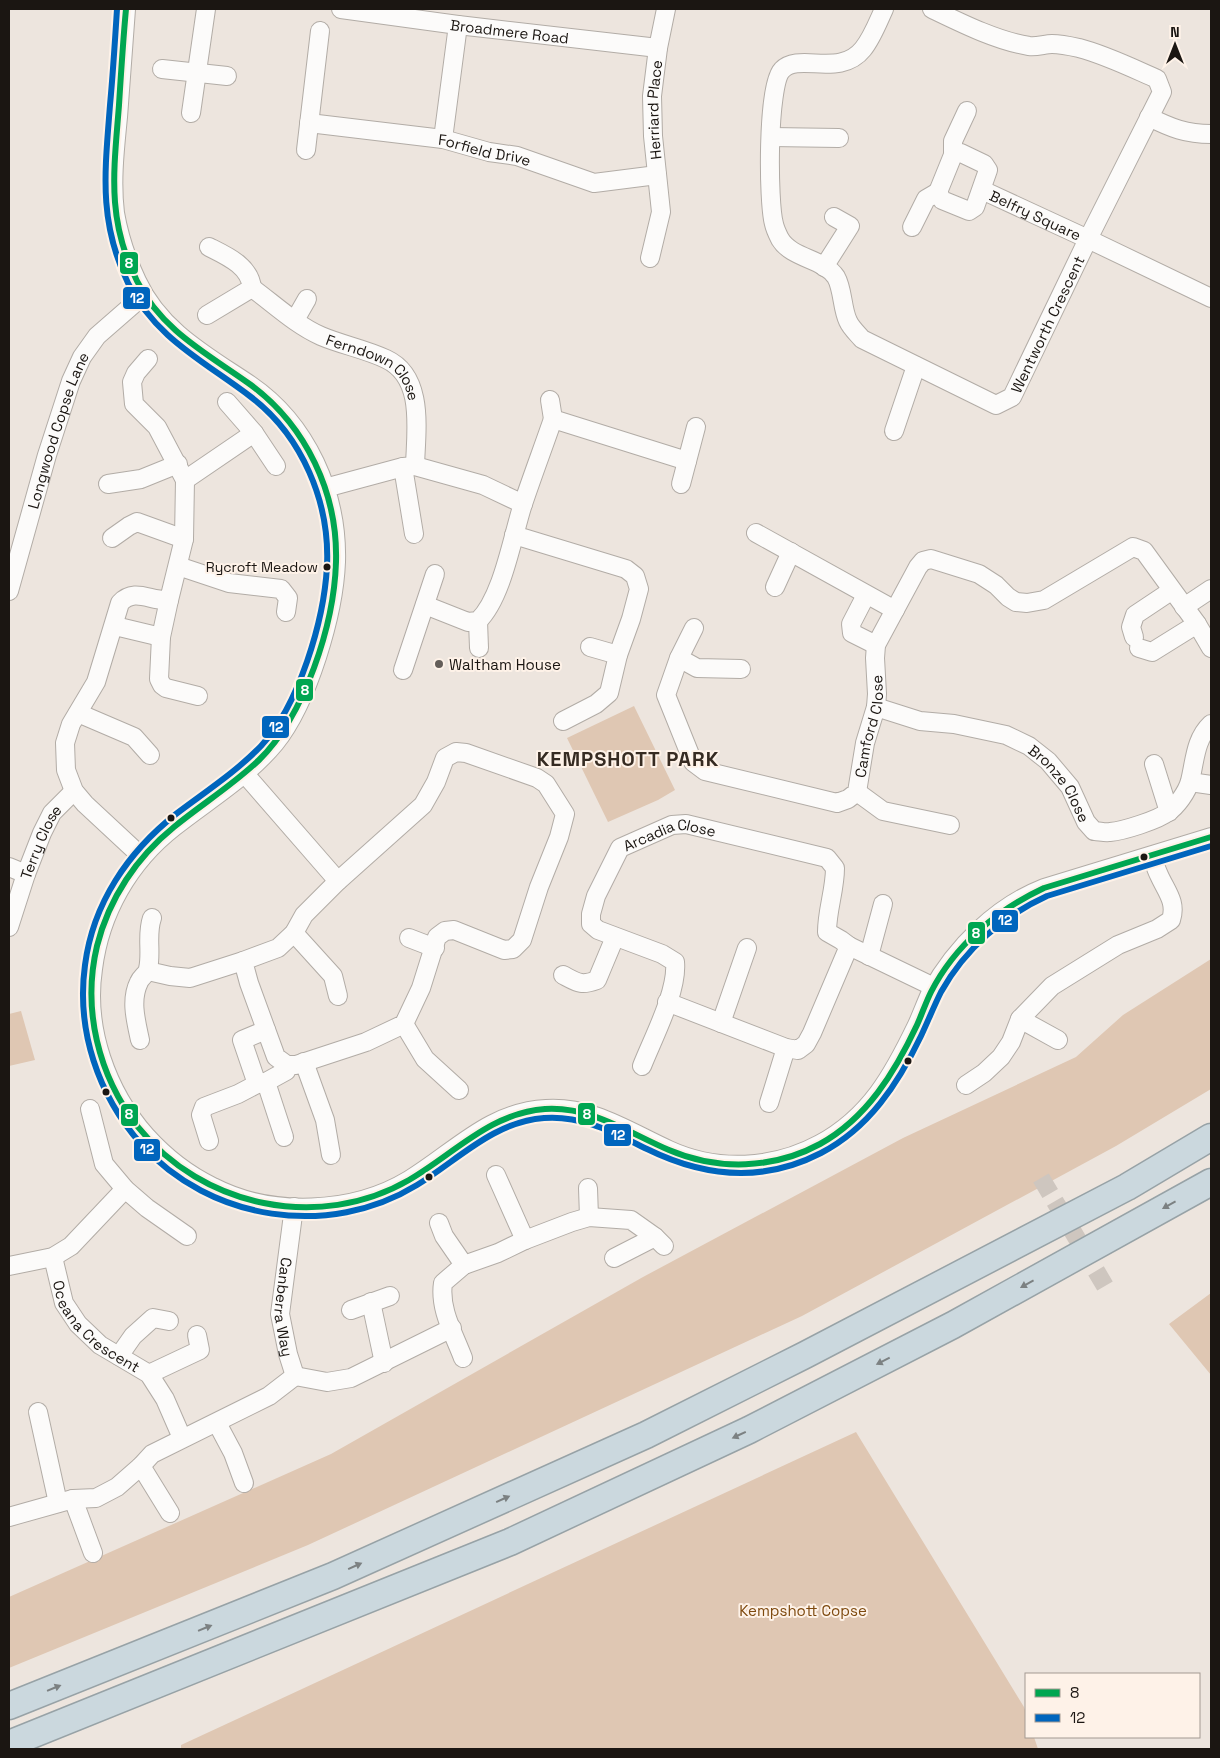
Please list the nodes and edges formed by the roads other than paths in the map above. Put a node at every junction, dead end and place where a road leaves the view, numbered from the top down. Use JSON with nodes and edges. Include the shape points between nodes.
{"nodes":[{"id":1,"x":126,"y":9,"type":"edge"},
{"id":2,"x":206,"y":9,"type":"edge"},
{"id":3,"x":341,"y":9,"type":"edge"},
{"id":4,"x":666,"y":9,"type":"edge"},
{"id":5,"x":884,"y":9,"type":"edge"},
{"id":6,"x":932,"y":9,"type":"edge"},
{"id":7,"x":362,"y":10,"type":"edge"},
{"id":8,"x":458,"y":25,"type":"junction"},
{"id":9,"x":320,"y":31,"type":"dead end"},
{"id":10,"x":658,"y":48,"type":"junction"},
{"id":11,"x":162,"y":69,"type":"dead end"},
{"id":12,"x":196,"y":73,"type":"junction"},
{"id":13,"x":227,"y":76,"type":"dead end"},
{"id":14,"x":967,"y":111,"type":"dead end"},
{"id":15,"x":191,"y":113,"type":"dead end"},
{"id":16,"x":1149,"y":117,"type":"junction"},
{"id":17,"x":309,"y":123,"type":"junction"},
{"id":18,"x":1211,"y":134,"type":"edge"},
{"id":19,"x":771,"y":137,"type":"junction"},
{"id":20,"x":839,"y":138,"type":"dead end"},
{"id":21,"x":443,"y":139,"type":"junction"},
{"id":22,"x":306,"y":150,"type":"dead end"},
{"id":23,"x":953,"y":155,"type":"junction"},
{"id":24,"x":657,"y":175,"type":"junction"},
{"id":25,"x":982,"y":190,"type":"junction"},
{"id":26,"x":938,"y":192,"type":"junction"},
{"id":27,"x":834,"y":217,"type":"dead end"},
{"id":28,"x":912,"y":227,"type":"dead end"},
{"id":29,"x":1088,"y":238,"type":"junction"},
{"id":30,"x":209,"y":247,"type":"dead end"},
{"id":31,"x":650,"y":258,"type":"dead end"},
{"id":32,"x":824,"y":267,"type":"junction"},
{"id":33,"x":252,"y":288,"type":"junction"},
{"id":34,"x":144,"y":295,"type":"junction"},
{"id":35,"x":1211,"y":298,"type":"edge"},
{"id":36,"x":308,"y":299,"type":"dead end"},
{"id":37,"x":207,"y":315,"type":"dead end"},
{"id":38,"x":295,"y":320,"type":"junction"},
{"id":39,"x":148,"y":359,"type":"dead end"},
{"id":40,"x":916,"y":366,"type":"junction"},
{"id":41,"x":550,"y":400,"type":"dead end"},
{"id":42,"x":227,"y":402,"type":"dead end"},
{"id":43,"x":553,"y":419,"type":"junction"},
{"id":44,"x":696,"y":427,"type":"dead end"},
{"id":45,"x":894,"y":431,"type":"dead end"},
{"id":46,"x":254,"y":433,"type":"junction"},
{"id":47,"x":687,"y":461,"type":"junction"},
{"id":48,"x":276,"y":466,"type":"dead end"},
{"id":49,"x":409,"y":466,"type":"junction"},
{"id":50,"x":182,"y":472,"type":"junction"},
{"id":51,"x":108,"y":484,"type":"dead end"},
{"id":52,"x":681,"y":484,"type":"dead end"},
{"id":53,"x":325,"y":488,"type":"junction"},
{"id":54,"x":523,"y":504,"type":"junction"},
{"id":55,"x":756,"y":533,"type":"dead end"},
{"id":56,"x":414,"y":534,"type":"dead end"},
{"id":57,"x":514,"y":535,"type":"junction"},
{"id":58,"x":112,"y":538,"type":"dead end"},
{"id":59,"x":184,"y":539,"type":"junction"},
{"id":60,"x":791,"y":552,"type":"junction"},
{"id":61,"x":178,"y":566,"type":"junction"},
{"id":62,"x":435,"y":574,"type":"dead end"},
{"id":63,"x":775,"y":587,"type":"dead end"},
{"id":64,"x":1211,"y":589,"type":"edge"},
{"id":65,"x":9,"y":591,"type":"edge"},
{"id":66,"x":1171,"y":591,"type":"junction"},
{"id":67,"x":866,"y":595,"type":"junction"},
{"id":68,"x":169,"y":600,"type":"junction"},
{"id":69,"x":425,"y":605,"type":"junction"},
{"id":70,"x":1184,"y":607,"type":"junction"},
{"id":71,"x":895,"y":610,"type":"junction"},
{"id":72,"x":286,"y":612,"type":"dead end"},
{"id":73,"x":478,"y":621,"type":"junction"},
{"id":74,"x":1197,"y":624,"type":"junction"},
{"id":75,"x":114,"y":626,"type":"junction"},
{"id":76,"x":694,"y":628,"type":"dead end"},
{"id":77,"x":161,"y":637,"type":"junction"},
{"id":78,"x":876,"y":645,"type":"junction"},
{"id":79,"x":590,"y":647,"type":"dead end"},
{"id":80,"x":479,"y":648,"type":"dead end"},
{"id":81,"x":1211,"y":648,"type":"edge"},
{"id":82,"x":618,"y":654,"type":"junction"},
{"id":83,"x":679,"y":658,"type":"junction"},
{"id":84,"x":741,"y":669,"type":"dead end"},
{"id":85,"x":403,"y":670,"type":"dead end"},
{"id":86,"x":198,"y":696,"type":"dead end"},
{"id":87,"x":876,"y":707,"type":"junction"},
{"id":88,"x":78,"y":713,"type":"junction"},
{"id":89,"x":563,"y":721,"type":"dead end"},
{"id":90,"x":1211,"y":724,"type":"edge"},
{"id":91,"x":150,"y":755,"type":"dead end"},
{"id":92,"x":1154,"y":764,"type":"dead end"},
{"id":93,"x":244,"y":773,"type":"junction"},
{"id":94,"x":1190,"y":782,"type":"junction"},
{"id":95,"x":1211,"y":785,"type":"edge"},
{"id":96,"x":74,"y":791,"type":"junction"},
{"id":97,"x":857,"y":792,"type":"junction"},
{"id":98,"x":1169,"y":812,"type":"junction"},
{"id":99,"x":950,"y":825,"type":"dead end"},
{"id":100,"x":1211,"y":837,"type":"edge"},
{"id":101,"x":1152,"y":856,"type":"junction"},
{"id":102,"x":142,"y":857,"type":"junction"},
{"id":103,"x":9,"y":867,"type":"edge"},
{"id":104,"x":26,"y":874,"type":"junction"},
{"id":105,"x":338,"y":881,"type":"junction"},
{"id":106,"x":883,"y":904,"type":"dead end"},
{"id":107,"x":152,"y":918,"type":"dead end"},
{"id":108,"x":9,"y":927,"type":"edge"},
{"id":109,"x":294,"y":932,"type":"junction"},
{"id":110,"x":615,"y":937,"type":"junction"},
{"id":111,"x":409,"y":938,"type":"dead end"},
{"id":112,"x":849,"y":946,"type":"junction"},
{"id":113,"x":435,"y":948,"type":"junction"},
{"id":114,"x":747,"y":948,"type":"dead end"},
{"id":115,"x":869,"y":956,"type":"junction"},
{"id":116,"x":243,"y":961,"type":"junction"},
{"id":117,"x":148,"y":970,"type":"junction"},
{"id":118,"x":563,"y":975,"type":"dead end"},
{"id":119,"x":934,"y":987,"type":"junction"},
{"id":120,"x":338,"y":996,"type":"dead end"},
{"id":121,"x":667,"y":1002,"type":"junction"},
{"id":122,"x":1020,"y":1019,"type":"junction"},
{"id":123,"x":721,"y":1023,"type":"junction"},
{"id":124,"x":404,"y":1024,"type":"junction"},
{"id":125,"x":266,"y":1030,"type":"junction"},
{"id":126,"x":140,"y":1040,"type":"dead end"},
{"id":127,"x":1058,"y":1040,"type":"dead end"},
{"id":128,"x":786,"y":1048,"type":"junction"},
{"id":129,"x":296,"y":1064,"type":"junction"},
{"id":130,"x":642,"y":1066,"type":"dead end"},
{"id":131,"x":262,"y":1083,"type":"junction"},
{"id":132,"x":966,"y":1085,"type":"dead end"},
{"id":133,"x":459,"y":1090,"type":"dead end"},
{"id":134,"x":769,"y":1103,"type":"dead end"},
{"id":135,"x":90,"y":1109,"type":"dead end"},
{"id":136,"x":284,"y":1137,"type":"dead end"},
{"id":137,"x":1211,"y":1137,"type":"edge"},
{"id":138,"x":209,"y":1141,"type":"dead end"},
{"id":139,"x":331,"y":1155,"type":"dead end"},
{"id":140,"x":496,"y":1175,"type":"dead end"},
{"id":141,"x":1211,"y":1182,"type":"edge"},
{"id":142,"x":588,"y":1188,"type":"dead end"},
{"id":143,"x":125,"y":1189,"type":"junction"},
{"id":144,"x":294,"y":1207,"type":"junction"},
{"id":145,"x":589,"y":1217,"type":"junction"},
{"id":146,"x":439,"y":1223,"type":"dead end"},
{"id":147,"x":187,"y":1236,"type":"dead end"},
{"id":148,"x":525,"y":1240,"type":"junction"},
{"id":149,"x":53,"y":1257,"type":"junction"},
{"id":150,"x":614,"y":1258,"type":"dead end"},
{"id":151,"x":464,"y":1265,"type":"junction"},
{"id":152,"x":9,"y":1266,"type":"edge"},
{"id":153,"x":390,"y":1296,"type":"dead end"},
{"id":154,"x":371,"y":1302,"type":"junction"},
{"id":155,"x":351,"y":1310,"type":"dead end"},
{"id":156,"x":169,"y":1321,"type":"dead end"},
{"id":157,"x":452,"y":1328,"type":"junction"},
{"id":158,"x":197,"y":1335,"type":"dead end"},
{"id":159,"x":119,"y":1356,"type":"junction"},
{"id":160,"x":463,"y":1358,"type":"dead end"},
{"id":161,"x":384,"y":1363,"type":"junction"},
{"id":162,"x":150,"y":1374,"type":"junction"},
{"id":163,"x":295,"y":1376,"type":"junction"},
{"id":164,"x":38,"y":1412,"type":"dead end"},
{"id":165,"x":217,"y":1423,"type":"junction"},
{"id":166,"x":182,"y":1438,"type":"junction"},
{"id":167,"x":140,"y":1466,"type":"junction"},
{"id":168,"x":244,"y":1483,"type":"dead end"},
{"id":169,"x":65,"y":1501,"type":"junction"},
{"id":170,"x":170,"y":1513,"type":"dead end"},
{"id":171,"x":9,"y":1516,"type":"edge"},
{"id":172,"x":93,"y":1553,"type":"dead end"},
{"id":173,"x":9,"y":1706,"type":"edge"},
{"id":174,"x":9,"y":1744,"type":"edge"}],
"edges":[{"from":1,"to":34,"type":"street","via":[[114,193],[119,233]]},
{"from":2,"to":12,"type":"street"},
{"from":3,"to":7,"type":"street","name":"Broadmere Road"},
{"from":4,"to":10,"type":"street","name":"Herriard Place"},
{"from":5,"to":19,"type":"street","name":"Wentworth Crescent","via":[[863,50],[851,59],[840,64],[792,64],[781,70],[775,84]]},
{"from":6,"to":16,"type":"street","name":"Wentworth Crescent","via":[[1000,38],[1030,46],[1050,44],[1079,48],[1157,79],[1162,92]]},
{"from":7,"to":8,"type":"street","name":"Broadmere Road"},
{"from":8,"to":10,"type":"street","name":"Broadmere Road"},
{"from":8,"to":21,"type":"street"},
{"from":9,"to":17,"type":"street"},
{"from":10,"to":24,"type":"street","name":"Herriard Place","via":[[652,96]]},
{"from":11,"to":12,"type":"street"},
{"from":12,"to":13,"type":"street"},
{"from":12,"to":15,"type":"street"},
{"from":14,"to":23,"type":"street","via":[[953,141]]},
{"from":16,"to":18,"type":"street","via":[[1172,129]]},
{"from":16,"to":29,"type":"street","name":"Wentworth Crescent"},
{"from":17,"to":21,"type":"street","name":"Forfield Drive"},
{"from":17,"to":22,"type":"street"},
{"from":19,"to":20,"type":"street"},
{"from":19,"to":32,"type":"street","name":"Wentworth Crescent","via":[[770,187],[774,224],[780,240]]},
{"from":21,"to":24,"type":"street","name":"Forfield Drive","via":[[517,156],[594,183]]},
{"from":23,"to":25,"type":"street","name":"Belfry Square","via":[[961,153],[984,164],[988,170]]},
{"from":23,"to":26,"type":"street"},
{"from":24,"to":31,"type":"street","name":"Herriard Place","via":[[661,212]]},
{"from":25,"to":26,"type":"street","name":"Belfry Square","via":[[975,207],[969,210],[942,200]]},
{"from":25,"to":29,"type":"street","name":"Belfry Square"},
{"from":26,"to":28,"type":"street","via":[[926,199]]},
{"from":27,"to":32,"type":"street","via":[[850,226]]},
{"from":29,"to":35,"type":"street","name":"Belfry Square"},
{"from":29,"to":40,"type":"street","name":"Wentworth Crescent","via":[[1012,396],[996,405]]},
{"from":30,"to":33,"type":"street","via":[[244,269]]},
{"from":32,"to":40,"type":"street","name":"Wentworth Crescent","via":[[836,277],[848,322],[862,339]]},
{"from":33,"to":37,"type":"street"},
{"from":33,"to":38,"type":"street","name":"Ferndown Close"},
{"from":34,"to":53,"type":"street","via":[[182,338],[252,387],[290,422],[312,455]]},
{"from":34,"to":65,"type":"street","name":"Longwood Copse Lane","via":[[97,336],[71,381]]},
{"from":36,"to":38,"type":"street"},
{"from":38,"to":49,"type":"street","name":"Ferndown Close","via":[[319,335],[388,359],[402,372],[416,398]]},
{"from":39,"to":50,"type":"street","via":[[132,382],[134,404],[157,427]]},
{"from":40,"to":45,"type":"street"},
{"from":41,"to":43,"type":"street"},
{"from":42,"to":46,"type":"street"},
{"from":43,"to":47,"type":"street"},
{"from":43,"to":54,"type":"street"},
{"from":44,"to":47,"type":"street"},
{"from":46,"to":48,"type":"street"},
{"from":46,"to":50,"type":"street"},
{"from":47,"to":52,"type":"street"},
{"from":49,"to":53,"type":"street"},
{"from":49,"to":54,"type":"street","via":[[483,485]]},
{"from":49,"to":56,"type":"street","name":"Ferndown Close"},
{"from":50,"to":51,"type":"street"},
{"from":50,"to":59,"type":"street"},
{"from":53,"to":93,"type":"street","via":[[335,536],[336,567],[319,646],[293,716],[274,744]]},
{"from":54,"to":57,"type":"street"},
{"from":55,"to":60,"type":"street"},
{"from":57,"to":73,"type":"street","via":[[500,584],[484,616]]},
{"from":57,"to":82,"type":"street","via":[[626,569],[636,576],[639,589]]},
{"from":58,"to":59,"type":"street","via":[[137,522]]},
{"from":59,"to":61,"type":"street"},
{"from":60,"to":63,"type":"street"},
{"from":60,"to":67,"type":"street"},
{"from":61,"to":68,"type":"street"},
{"from":61,"to":72,"type":"street","via":[[229,583],[281,589],[288,598]]},
{"from":62,"to":69,"type":"street"},
{"from":64,"to":70,"type":"street"},
{"from":66,"to":70,"type":"street","name":"Camford Close"},
{"from":66,"to":71,"type":"street","name":"Camford Close","via":[[1144,551],[1133,547],[1044,600],[1027,603],[1016,602],[980,574],[932,559],[918,567]]},
{"from":66,"to":74,"type":"street","via":[[1135,615],[1131,627],[1136,643],[1152,652]]},
{"from":67,"to":71,"type":"street"},
{"from":67,"to":78,"type":"street","via":[[851,629],[852,633]]},
{"from":68,"to":75,"type":"street","via":[[135,594],[126,597],[120,603]]},
{"from":68,"to":77,"type":"street"},
{"from":69,"to":73,"type":"street","via":[[468,622]]},
{"from":69,"to":85,"type":"street"},
{"from":70,"to":74,"type":"street"},
{"from":71,"to":78,"type":"street","name":"Camford Close"},
{"from":73,"to":80,"type":"street"},
{"from":74,"to":81,"type":"street"},
{"from":75,"to":77,"type":"street"},
{"from":75,"to":88,"type":"street","via":[[96,682]]},
{"from":76,"to":83,"type":"street","name":"Camford Close"},
{"from":77,"to":86,"type":"street","via":[[159,679],[162,685]]},
{"from":78,"to":87,"type":"street","name":"Camford Close"},
{"from":79,"to":82,"type":"street"},
{"from":82,"to":89,"type":"street","via":[[609,693],[596,704]]},
{"from":83,"to":84,"type":"street","via":[[697,668]]},
{"from":83,"to":97,"type":"street","name":"Camford Close","via":[[666,695],[693,762],[705,771],[837,803]]},
{"from":87,"to":97,"type":"street","name":"Camford Close","via":[[865,743]]},
{"from":87,"to":98,"type":"street","name":"Bronze Close","via":[[920,721],[954,724],[1006,735],[1028,746],[1048,760],[1070,787],[1086,822],[1094,831],[1117,830]]},
{"from":88,"to":91,"type":"street","via":[[134,737]]},
{"from":88,"to":96,"type":"street","via":[[65,743],[66,770]]},
{"from":90,"to":94,"type":"street","name":"Bronze Close","via":[[1198,742]]},
{"from":92,"to":98,"type":"street"},
{"from":93,"to":102,"type":"street","via":[[172,828]]},
{"from":93,"to":105,"type":"street"},
{"from":94,"to":95,"type":"street"},
{"from":94,"to":98,"type":"street","name":"Bronze Close"},
{"from":96,"to":102,"type":"street"},
{"from":96,"to":104,"type":"street","name":"Terry Close","via":[[52,812]]},
{"from":97,"to":99,"type":"street","via":[[883,811]]},
{"from":100,"to":101,"type":"street"},
{"from":101,"to":119,"type":"street","via":[[1044,888],[1001,911],[957,955]]},
{"from":101,"to":122,"type":"street","via":[[1173,902],[1171,920],[1118,946],[1052,986]]},
{"from":102,"to":144,"type":"street","via":[[108,912],[93,967],[91,1001],[94,1024],[100,1056],[110,1080],[137,1126],[183,1169],[214,1188],[233,1195]]},
{"from":103,"to":104,"type":"street"},
{"from":104,"to":108,"type":"street","name":"Terry Close"},
{"from":105,"to":109,"type":"street","via":[[304,915]]},
{"from":105,"to":113,"type":"street","via":[[423,805],[445,758],[456,752],[537,778],[546,784],[565,814],[564,823],[538,887],[522,940],[513,950],[504,950],[454,930],[445,931],[437,937]]},
{"from":106,"to":115,"type":"street"},
{"from":107,"to":117,"type":"street"},
{"from":109,"to":116,"type":"street","via":[[278,948]]},
{"from":109,"to":120,"type":"street","via":[[334,976]]},
{"from":110,"to":112,"type":"street","name":"Arcadia Close","via":[[591,924],[591,914],[596,896],[620,848],[672,825],[686,824],[827,858],[835,868],[827,932]]},
{"from":110,"to":118,"type":"street","via":[[597,980],[580,984]]},
{"from":110,"to":121,"type":"street","name":"Arcadia Close","via":[[675,962],[675,980]]},
{"from":111,"to":113,"type":"street"},
{"from":112,"to":115,"type":"street","name":"Arcadia Close"},
{"from":112,"to":128,"type":"street","via":[[806,1044],[798,1050]]},
{"from":113,"to":124,"type":"street"},
{"from":114,"to":123,"type":"street"},
{"from":115,"to":119,"type":"street","name":"Arcadia Close"},
{"from":116,"to":117,"type":"street","via":[[190,978]]},
{"from":116,"to":125,"type":"street"},
{"from":117,"to":126,"type":"street","via":[[139,981],[134,1001]]},
{"from":119,"to":144,"type":"street","via":[[889,1077],[867,1108],[857,1119],[818,1146],[787,1158],[751,1164],[714,1164],[681,1155],[593,1115],[545,1109],[520,1113],[492,1123],[392,1190],[344,1204]]},
{"from":121,"to":123,"type":"street"},
{"from":121,"to":130,"type":"street","name":"Arcadia Close"},
{"from":122,"to":127,"type":"street"},
{"from":122,"to":132,"type":"street","via":[[1011,1042],[1001,1056]]},
{"from":123,"to":128,"type":"street"},
{"from":124,"to":129,"type":"street","via":[[366,1042]]},
{"from":124,"to":133,"type":"street","via":[[425,1060]]},
{"from":125,"to":129,"type":"street","via":[[276,1057]]},
{"from":125,"to":131,"type":"street","via":[[242,1040]]},
{"from":128,"to":134,"type":"street"},
{"from":129,"to":131,"type":"street"},
{"from":129,"to":139,"type":"street","via":[[325,1120]]},
{"from":131,"to":136,"type":"street"},
{"from":131,"to":138,"type":"street","via":[[204,1107],[201,1115]]},
{"from":135,"to":143,"type":"street","via":[[104,1164]]},
{"from":173,"to":137,"type":"highway","one_way":true,"via":[[333,1576],[646,1435],[1127,1187]]},
{"from":140,"to":148,"type":"street"},
{"from":141,"to":174,"type":"highway","one_way":true,"via":[[953,1325],[749,1430],[546,1525]]},
{"from":142,"to":145,"type":"street"},
{"from":143,"to":147,"type":"street"},
{"from":143,"to":149,"type":"street","name":"Oceana Crescent","via":[[71,1246]]},
{"from":144,"to":163,"type":"street","name":"Canberra Way","via":[[280,1314]]},
{"from":145,"to":148,"type":"street"},
{"from":145,"to":150,"type":"street","via":[[631,1220],[660,1241]]},
{"from":146,"to":151,"type":"street"},
{"from":148,"to":151,"type":"street"},
{"from":149,"to":152,"type":"street","name":"Oceana Crescent"},
{"from":149,"to":159,"type":"street","name":"Oceana Crescent","via":[[64,1303],[78,1324],[100,1345]]},
{"from":151,"to":157,"type":"street","via":[[444,1283],[442,1292],[443,1305]]},
{"from":153,"to":154,"type":"street"},
{"from":154,"to":155,"type":"street"},
{"from":154,"to":161,"type":"street"},
{"from":156,"to":159,"type":"street","via":[[153,1318],[133,1336]]},
{"from":157,"to":160,"type":"street"},
{"from":157,"to":161,"type":"street"},
{"from":158,"to":162,"type":"street","via":[[200,1350]]},
{"from":159,"to":162,"type":"street","name":"Oceana Crescent"},
{"from":161,"to":163,"type":"street","via":[[351,1378],[327,1382]]},
{"from":162,"to":166,"type":"street","name":"Oceana Crescent"},
{"from":163,"to":165,"type":"street","via":[[269,1396]]},
{"from":164,"to":169,"type":"street"},
{"from":165,"to":166,"type":"street"},
{"from":165,"to":168,"type":"street"},
{"from":166,"to":167,"type":"street","via":[[152,1454]]},
{"from":167,"to":169,"type":"street","via":[[117,1487],[96,1498]]},
{"from":167,"to":170,"type":"street"},
{"from":169,"to":171,"type":"street"},
{"from":169,"to":172,"type":"street"}]}
